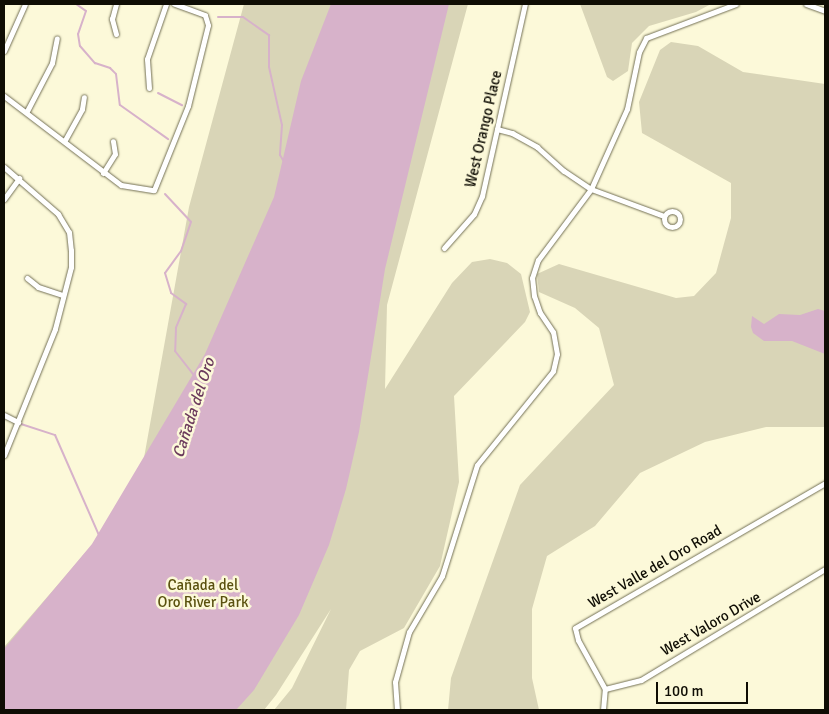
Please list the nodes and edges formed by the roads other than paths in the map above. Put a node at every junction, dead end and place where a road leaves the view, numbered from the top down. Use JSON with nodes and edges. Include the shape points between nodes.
{"nodes":[{"id":1,"x":25,"y":4,"type":"edge"},
{"id":2,"x":116,"y":4,"type":"edge"},
{"id":3,"x":166,"y":4,"type":"edge"},
{"id":4,"x":174,"y":4,"type":"edge"},
{"id":5,"x":524,"y":4,"type":"edge"},
{"id":6,"x":736,"y":4,"type":"edge"},
{"id":7,"x":806,"y":4,"type":"edge"},
{"id":8,"x":721,"y":6,"type":"edge"},
{"id":9,"x":825,"y":11,"type":"edge"},
{"id":10,"x":116,"y":34,"type":"dead end"},
{"id":11,"x":57,"y":38,"type":"dead end"},
{"id":12,"x":4,"y":51,"type":"edge"},
{"id":13,"x":149,"y":88,"type":"dead end"},
{"id":14,"x":4,"y":96,"type":"edge"},
{"id":15,"x":84,"y":97,"type":"dead end"},
{"id":16,"x":28,"y":111,"type":"junction"},
{"id":17,"x":497,"y":129,"type":"junction"},
{"id":18,"x":65,"y":140,"type":"junction"},
{"id":19,"x":113,"y":141,"type":"dead end"},
{"id":20,"x":4,"y":167,"type":"edge"},
{"id":21,"x":103,"y":173,"type":"junction"},
{"id":22,"x":19,"y":178,"type":"junction"},
{"id":23,"x":590,"y":189,"type":"junction"},
{"id":24,"x":4,"y":199,"type":"edge"},
{"id":25,"x":664,"y":216,"type":"dead end"},
{"id":26,"x":444,"y":248,"type":"dead end"},
{"id":27,"x":27,"y":278,"type":"dead end"},
{"id":28,"x":63,"y":295,"type":"junction"},
{"id":29,"x":4,"y":416,"type":"edge"},
{"id":30,"x":18,"y":422,"type":"junction"},
{"id":31,"x":4,"y":455,"type":"edge"},
{"id":32,"x":825,"y":483,"type":"edge"},
{"id":33,"x":825,"y":569,"type":"edge"},
{"id":34,"x":604,"y":689,"type":"junction"},
{"id":35,"x":397,"y":710,"type":"edge"},
{"id":36,"x":603,"y":710,"type":"edge"}],
"edges":[{"from":1,"to":12,"type":"street"},
{"from":2,"to":10,"type":"street","via":[[112,19]]},
{"from":3,"to":13,"type":"street","via":[[147,59]]},
{"from":4,"to":21,"type":"street","via":[[208,16],[208,25],[188,106],[158,185],[152,191],[121,185]]},
{"from":5,"to":17,"type":"street","name":"West Orango Place"},
{"from":6,"to":8,"type":"street"},
{"from":7,"to":9,"type":"street"},
{"from":8,"to":23,"type":"street","via":[[646,38],[627,109]]},
{"from":11,"to":16,"type":"street","via":[[52,63]]},
{"from":14,"to":16,"type":"street"},
{"from":15,"to":18,"type":"street","via":[[82,109]]},
{"from":16,"to":18,"type":"street"},
{"from":17,"to":23,"type":"street","via":[[512,133],[537,147]]},
{"from":17,"to":26,"type":"street","name":"West Orango Place","via":[[479,204]]},
{"from":18,"to":21,"type":"street"},
{"from":19,"to":21,"type":"street","via":[[115,154]]},
{"from":20,"to":22,"type":"street"},
{"from":22,"to":24,"type":"street"},
{"from":22,"to":28,"type":"street","via":[[47,202],[69,232],[71,267]]},
{"from":23,"to":25,"type":"street"},
{"from":23,"to":35,"type":"street","via":[[538,260],[532,278],[540,313],[553,332],[557,354],[552,371],[477,465],[442,576],[409,632],[395,682]]},
{"from":27,"to":28,"type":"street","via":[[38,287]]},
{"from":28,"to":30,"type":"street","via":[[55,329]]},
{"from":29,"to":30,"type":"street"},
{"from":30,"to":31,"type":"street"},
{"from":32,"to":34,"type":"street","name":"West Valle del Oro Road","via":[[575,628]]},
{"from":33,"to":34,"type":"street","name":"West Valoro Drive","via":[[641,680]]},
{"from":34,"to":36,"type":"street"}]}
